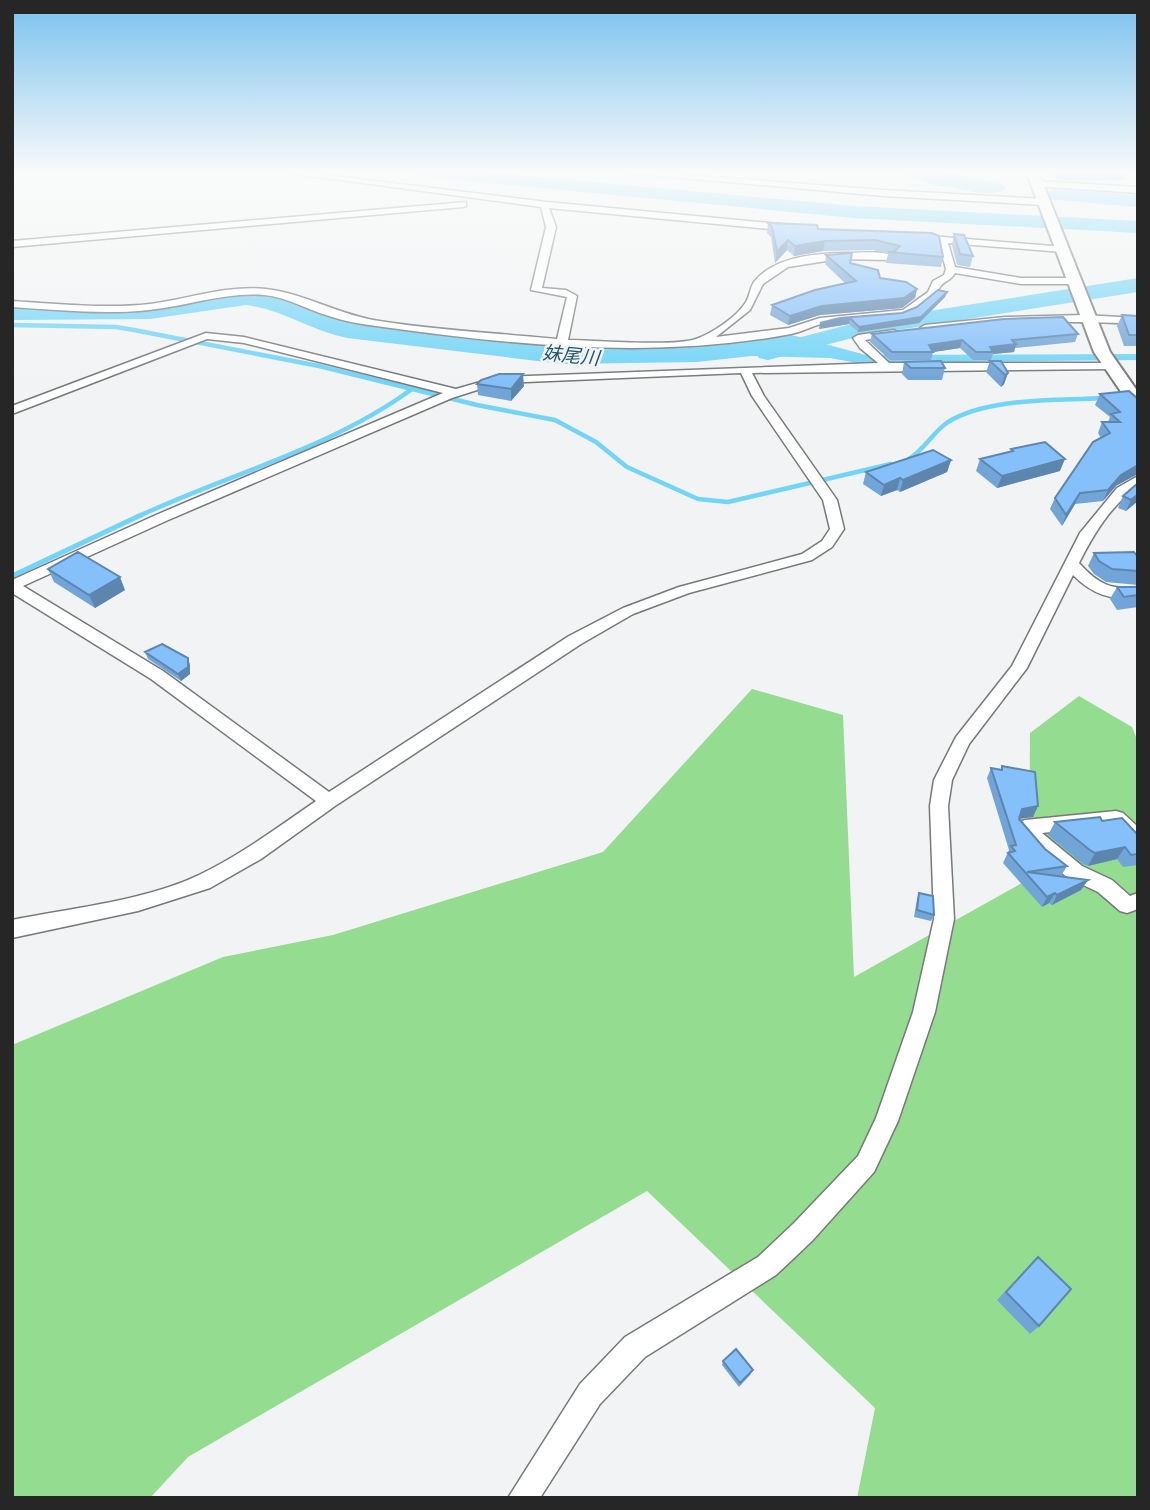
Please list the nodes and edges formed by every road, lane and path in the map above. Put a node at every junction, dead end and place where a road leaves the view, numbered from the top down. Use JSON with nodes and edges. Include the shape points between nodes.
{"nodes":[{"id":1,"x":40,"y":241,"type":"edge"},
{"id":2,"x":548,"y":241,"type":"edge"},
{"id":3,"x":939,"y":241,"type":"edge"},
{"id":4,"x":970,"y":241,"type":"edge"},
{"id":5,"x":1060,"y":241,"type":"edge"},
{"id":6,"x":12,"y":244,"type":"edge"},
{"id":7,"x":1062,"y":248,"type":"junction"},
{"id":8,"x":890,"y":257,"type":"edge"},
{"id":9,"x":951,"y":269,"type":"junction"},
{"id":10,"x":1076,"y":284,"type":"junction"},
{"id":11,"x":916,"y":293,"type":"edge"},
{"id":12,"x":929,"y":297,"type":"junction"},
{"id":13,"x":12,"y":304,"type":"edge"},
{"id":14,"x":887,"y":317,"type":"junction"},
{"id":15,"x":1090,"y":318,"type":"junction"},
{"id":16,"x":1138,"y":321,"type":"edge"},
{"id":17,"x":916,"y":330,"type":"edge"},
{"id":18,"x":562,"y":343,"type":"junction"},
{"id":19,"x":691,"y":344,"type":"junction"},
{"id":20,"x":1106,"y":360,"type":"junction"},
{"id":21,"x":883,"y":361,"type":"junction"},
{"id":22,"x":745,"y":371,"type":"junction"},
{"id":23,"x":447,"y":395,"type":"junction"},
{"id":24,"x":1132,"y":398,"type":"edge"},
{"id":25,"x":12,"y":410,"type":"edge"},
{"id":26,"x":1138,"y":480,"type":"edge"},
{"id":27,"x":1071,"y":563,"type":"junction"},
{"id":28,"x":12,"y":586,"type":"edge"},
{"id":29,"x":1138,"y":592,"type":"edge"},
{"id":30,"x":330,"y":801,"type":"junction"},
{"id":31,"x":1138,"y":841,"type":"edge"},
{"id":32,"x":1138,"y":901,"type":"edge"},
{"id":33,"x":12,"y":929,"type":"edge"},
{"id":34,"x":523,"y":1498,"type":"edge"}],
"edges":[{"from":1,"to":6,"type":"street"},
{"from":2,"to":18,"type":"street","via":[[536,290],[572,296]]},
{"from":3,"to":9,"type":"street"},
{"from":4,"to":7,"type":"street"},
{"from":5,"to":7,"type":"main road"},
{"from":7,"to":10,"type":"main road"},
{"from":8,"to":19,"type":"street","via":[[824,258],[773,270],[756,285],[740,316]]},
{"from":9,"to":10,"type":"street","via":[[1021,281]]},
{"from":9,"to":12,"type":"street"},
{"from":10,"to":15,"type":"main road"},
{"from":11,"to":12,"type":"street"},
{"from":12,"to":14,"type":"street","via":[[906,312]]},
{"from":13,"to":18,"type":"street","via":[[149,307],[232,292],[264,292],[373,323]]},
{"from":14,"to":19,"type":"street","via":[[832,319],[790,331]]},
{"from":14,"to":21,"type":"street","via":[[903,331],[858,338]]},
{"from":15,"to":16,"type":"street"},
{"from":15,"to":17,"type":"street","via":[[1028,317]]},
{"from":15,"to":20,"type":"main road"},
{"from":18,"to":19,"type":"street"},
{"from":20,"to":21,"type":"street"},
{"from":20,"to":24,"type":"main road"},
{"from":21,"to":22,"type":"street"},
{"from":22,"to":23,"type":"street","via":[[523,377]]},
{"from":22,"to":30,"type":"street","via":[[830,500],[837,529],[827,544],[807,557],[684,590],[628,611],[575,640]]},
{"from":23,"to":25,"type":"street","via":[[244,340],[206,336]]},
{"from":23,"to":28,"type":"street"},
{"from":26,"to":27,"type":"street","via":[[1122,491],[1087,533]]},
{"from":27,"to":29,"type":"street","via":[[1091,586],[1117,595]]},
{"from":27,"to":34,"type":"street","via":[[1019,668],[962,741],[943,780],[939,806],[944,919],[924,1012],[866,1164],[767,1266],[635,1347],[590,1394]]},
{"from":28,"to":30,"type":"street","via":[[157,675]]},
{"from":30,"to":33,"type":"street","via":[[254,854],[203,881],[138,903]]},
{"from":31,"to":32,"type":"street","via":[[1116,818],[1025,827],[1075,872],[1105,886],[1127,905]]}]}
